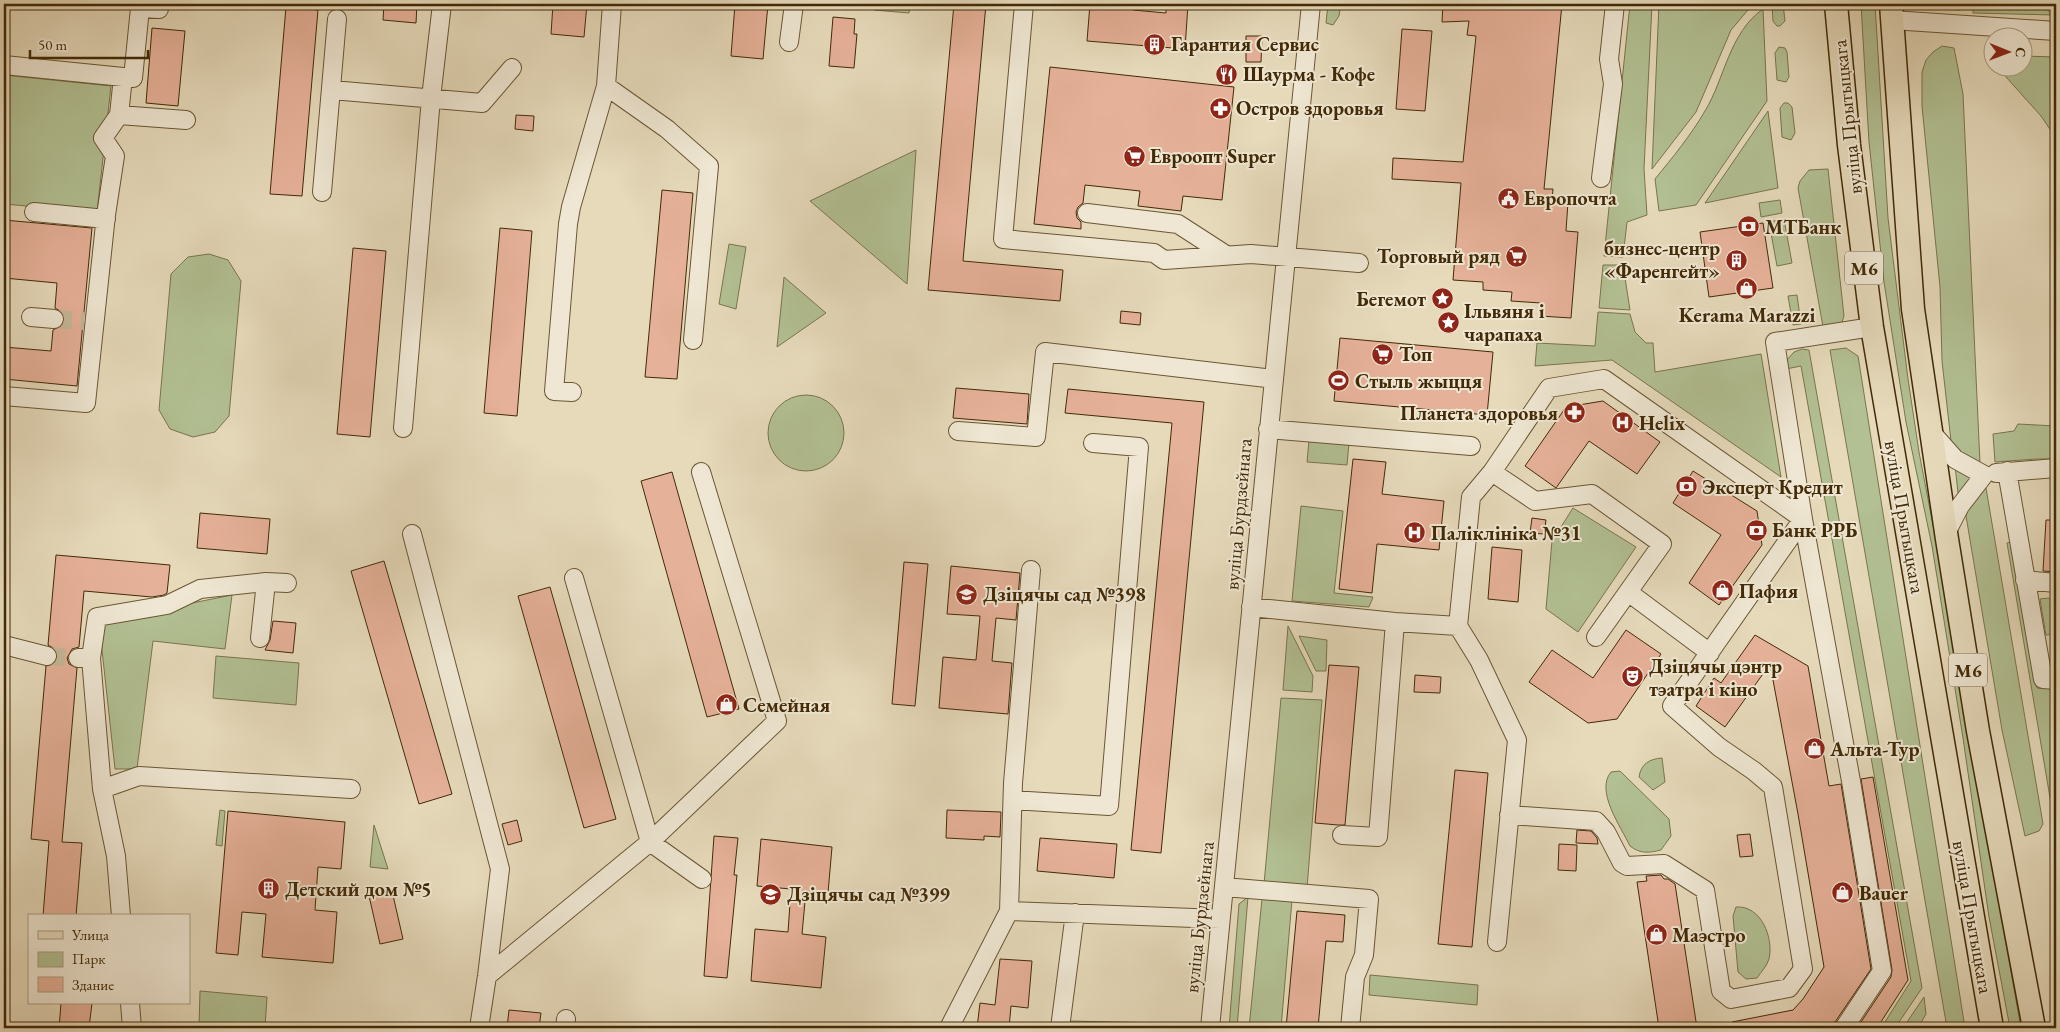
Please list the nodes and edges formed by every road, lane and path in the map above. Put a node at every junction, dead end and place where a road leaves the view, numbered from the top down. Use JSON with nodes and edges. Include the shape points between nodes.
{"nodes":[{"id":1,"x":159,"y":4,"type":"edge"},
{"id":2,"x":442,"y":4,"type":"edge"},
{"id":3,"x":612,"y":4,"type":"edge"},
{"id":4,"x":794,"y":4,"type":"edge"},
{"id":5,"x":1024,"y":4,"type":"edge"},
{"id":6,"x":1311,"y":4,"type":"edge"},
{"id":7,"x":1615,"y":4,"type":"edge"},
{"id":8,"x":1836,"y":4,"type":"edge"},
{"id":9,"x":1891,"y":12,"type":"edge"},
{"id":10,"x":337,"y":19,"type":"dead end"},
{"id":11,"x":2056,"y":31,"type":"edge"},
{"id":12,"x":789,"y":42,"type":"dead end"},
{"id":13,"x":4,"y":65,"type":"edge"},
{"id":14,"x":512,"y":68,"type":"dead end"},
{"id":15,"x":123,"y":77,"type":"junction"},
{"id":16,"x":606,"y":86,"type":"junction"},
{"id":17,"x":332,"y":90,"type":"junction"},
{"id":18,"x":431,"y":98,"type":"junction"},
{"id":19,"x":119,"y":114,"type":"junction"},
{"id":20,"x":186,"y":120,"type":"dead end"},
{"id":21,"x":1600,"y":178,"type":"dead end"},
{"id":22,"x":322,"y":192,"type":"dead end"},
{"id":23,"x":34,"y":212,"type":"dead end"},
{"id":24,"x":1087,"y":213,"type":"dead end"},
{"id":25,"x":106,"y":219,"type":"junction"},
{"id":26,"x":1226,"y":255,"type":"junction"},
{"id":27,"x":1286,"y":258,"type":"junction"},
{"id":28,"x":1360,"y":263,"type":"dead end"},
{"id":29,"x":31,"y":317,"type":"dead end"},
{"id":30,"x":54,"y":319,"type":"tunnel mouth"},
{"id":31,"x":1872,"y":327,"type":"junction"},
{"id":32,"x":692,"y":340,"type":"dead end"},
{"id":33,"x":1274,"y":379,"type":"junction"},
{"id":34,"x":572,"y":392,"type":"dead end"},
{"id":35,"x":4,"y":396,"type":"edge"},
{"id":36,"x":403,"y":428,"type":"dead end"},
{"id":37,"x":1268,"y":429,"type":"junction"},
{"id":38,"x":958,"y":430,"type":"dead end"},
{"id":39,"x":1931,"y":432,"type":"junction"},
{"id":40,"x":1093,"y":443,"type":"dead end"},
{"id":41,"x":1471,"y":446,"type":"dead end"},
{"id":42,"x":2056,"y":468,"type":"edge"},
{"id":43,"x":2007,"y":471,"type":"junction"},
{"id":44,"x":701,"y":472,"type":"dead end"},
{"id":45,"x":1492,"y":472,"type":"junction"},
{"id":46,"x":1984,"y":475,"type":"junction"},
{"id":47,"x":1803,"y":519,"type":"junction"},
{"id":48,"x":1946,"y":533,"type":"junction"},
{"id":49,"x":412,"y":534,"type":"dead end"},
{"id":50,"x":1030,"y":570,"type":"dead end"},
{"id":51,"x":574,"y":578,"type":"dead end"},
{"id":52,"x":2025,"y":580,"type":"junction"},
{"id":53,"x":266,"y":582,"type":"junction"},
{"id":54,"x":2056,"y":582,"type":"edge"},
{"id":55,"x":287,"y":583,"type":"dead end"},
{"id":56,"x":1628,"y":592,"type":"junction"},
{"id":57,"x":1251,"y":607,"type":"junction"},
{"id":58,"x":1395,"y":622,"type":"junction"},
{"id":59,"x":1458,"y":626,"type":"junction"},
{"id":60,"x":1596,"y":637,"type":"dead end"},
{"id":61,"x":260,"y":638,"type":"dead end"},
{"id":62,"x":4,"y":645,"type":"edge"},
{"id":63,"x":1710,"y":653,"type":"junction"},
{"id":64,"x":47,"y":656,"type":"tunnel mouth"},
{"id":65,"x":2056,"y":680,"type":"edge"},
{"id":66,"x":102,"y":788,"type":"junction"},
{"id":67,"x":351,"y":789,"type":"dead end"},
{"id":68,"x":1013,"y":800,"type":"junction"},
{"id":69,"x":1509,"y":815,"type":"junction"},
{"id":70,"x":1342,"y":835,"type":"dead end"},
{"id":71,"x":650,"y":842,"type":"junction"},
{"id":72,"x":702,"y":879,"type":"dead end"},
{"id":73,"x":1224,"y":887,"type":"junction"},
{"id":74,"x":1008,"y":911,"type":"junction"},
{"id":75,"x":121,"y":914,"type":"edge"},
{"id":76,"x":1075,"y":914,"type":"junction"},
{"id":77,"x":1220,"y":919,"type":"junction"},
{"id":78,"x":1497,"y":942,"type":"dead end"},
{"id":79,"x":487,"y":976,"type":"junction"},
{"id":80,"x":130,"y":1004,"type":"edge"},
{"id":81,"x":132,"y":1028,"type":"edge"},
{"id":82,"x":479,"y":1028,"type":"edge"},
{"id":83,"x":949,"y":1028,"type":"edge"},
{"id":84,"x":1060,"y":1028,"type":"edge"},
{"id":85,"x":1210,"y":1028,"type":"edge"},
{"id":86,"x":1350,"y":1028,"type":"edge"},
{"id":87,"x":1844,"y":1028,"type":"edge"},
{"id":88,"x":1992,"y":1028,"type":"edge"},
{"id":89,"x":2034,"y":1028,"type":"edge"}],
"edges":[{"from":1,"to":15,"type":"street","via":[[159,9],[140,8],[133,78]]},
{"from":2,"to":18,"type":"street"},
{"from":3,"to":16,"type":"street"},
{"from":4,"to":12,"type":"street"},
{"from":5,"to":26,"type":"street","via":[[1004,239],[1154,253],[1164,260]]},
{"from":6,"to":27,"type":"street","name":"вуліца Бурдзейнага"},
{"from":7,"to":21,"type":"street","via":[[1609,59],[1613,84]]},
{"from":8,"to":31,"type":"main road","name":"вуліца Прытыцкага","number":"М6","via":[[1850,154]]},
{"from":9,"to":11,"type":"street"},
{"from":9,"to":39,"type":"main road","name":"вуліца Прытыцкага","number":"М6","via":[[1913,309]]},
{"from":10,"to":17,"type":"street"},
{"from":13,"to":15,"type":"street"},
{"from":14,"to":18,"type":"street","via":[[482,103]]},
{"from":15,"to":19,"type":"street"},
{"from":16,"to":32,"type":"street","via":[[666,129],[709,166]]},
{"from":16,"to":34,"type":"street","via":[[568,224],[554,391]]},
{"from":17,"to":18,"type":"street"},
{"from":17,"to":22,"type":"street"},
{"from":18,"to":36,"type":"street"},
{"from":19,"to":20,"type":"street"},
{"from":19,"to":25,"type":"street","via":[[104,138],[115,156]]},
{"from":23,"to":25,"type":"street"},
{"from":24,"to":26,"type":"street","via":[[1178,224]]},
{"from":25,"to":35,"type":"street","via":[[89,322],[86,403]]},
{"from":26,"to":27,"type":"street"},
{"from":27,"to":28,"type":"street"},
{"from":27,"to":33,"type":"street","name":"вуліца Бурдзейнага"},
{"from":29,"to":30,"type":"street"},
{"from":31,"to":47,"type":"street","via":[[1775,342]]},
{"from":31,"to":88,"type":"main road","name":"вуліца Прытыцкага","number":"М6"},
{"from":33,"to":37,"type":"street","name":"вуліца Бурдзейнага"},
{"from":33,"to":38,"type":"street","via":[[1045,352],[1036,437]]},
{"from":37,"to":41,"type":"street"},
{"from":37,"to":57,"type":"street","name":"вуліца Бурдзейнага"},
{"from":39,"to":46,"type":"street","via":[[1955,459]]},
{"from":39,"to":48,"type":"main road","name":"вуліца Прытыцкага","number":"М6"},
{"from":40,"to":68,"type":"street","via":[[1138,447],[1109,806]]},
{"from":42,"to":43,"type":"street"},
{"from":43,"to":46,"type":"street"},
{"from":43,"to":52,"type":"street"},
{"from":44,"to":71,"type":"street","via":[[777,720]]},
{"from":45,"to":47,"type":"street","via":[[1549,388],[1604,379]]},
{"from":45,"to":56,"type":"street","via":[[1535,501],[1592,494],[1662,544]]},
{"from":45,"to":59,"type":"street","via":[[1471,497]]},
{"from":46,"to":48,"type":"street","via":[[1960,506]]},
{"from":47,"to":63,"type":"street"},
{"from":47,"to":87,"type":"street","via":[[1882,970]]},
{"from":48,"to":89,"type":"main road","name":"вуліца Прытыцкага","number":"М6","via":[[1978,731]]},
{"from":49,"to":79,"type":"street","via":[[500,869]]},
{"from":50,"to":68,"type":"street"},
{"from":51,"to":71,"type":"street"},
{"from":52,"to":54,"type":"street"},
{"from":52,"to":65,"type":"street","via":[[2042,679]]},
{"from":53,"to":55,"type":"street"},
{"from":53,"to":61,"type":"street"},
{"from":53,"to":66,"type":"street","via":[[200,589],[167,605],[97,617],[85,658]]},
{"from":56,"to":60,"type":"street"},
{"from":56,"to":63,"type":"street"},
{"from":57,"to":58,"type":"street"},
{"from":57,"to":73,"type":"street","name":"вуліца Бурдзейнага"},
{"from":58,"to":59,"type":"street"},
{"from":58,"to":70,"type":"street","via":[[1378,837]]},
{"from":59,"to":69,"type":"street","via":[[1479,660],[1517,740]]},
{"from":62,"to":64,"type":"street"},
{"from":63,"to":69,"type":"street","via":[[1672,706],[1719,747],[1773,787],[1803,969],[1789,988],[1731,999],[1720,991],[1705,890],[1675,869],[1664,864],[1627,866],[1622,863],[1606,832],[1596,821]]},
{"from":66,"to":67,"type":"street","via":[[139,776]]},
{"from":66,"to":75,"type":"street","via":[[116,856]]},
{"from":68,"to":74,"type":"street"},
{"from":69,"to":78,"type":"street"},
{"from":71,"to":72,"type":"street"},
{"from":71,"to":79,"type":"street"},
{"from":73,"to":77,"type":"street","name":"вуліца Бурдзейнага"},
{"from":73,"to":86,"type":"street","via":[[1369,899],[1364,955],[1355,977]]},
{"from":74,"to":76,"type":"street"},
{"from":74,"to":83,"type":"street"},
{"from":76,"to":77,"type":"street"},
{"from":76,"to":84,"type":"street"},
{"from":77,"to":85,"type":"street","name":"вуліца Бурдзейнага"},
{"from":79,"to":82,"type":"street"},
{"from":80,"to":81,"type":"street"}]}
